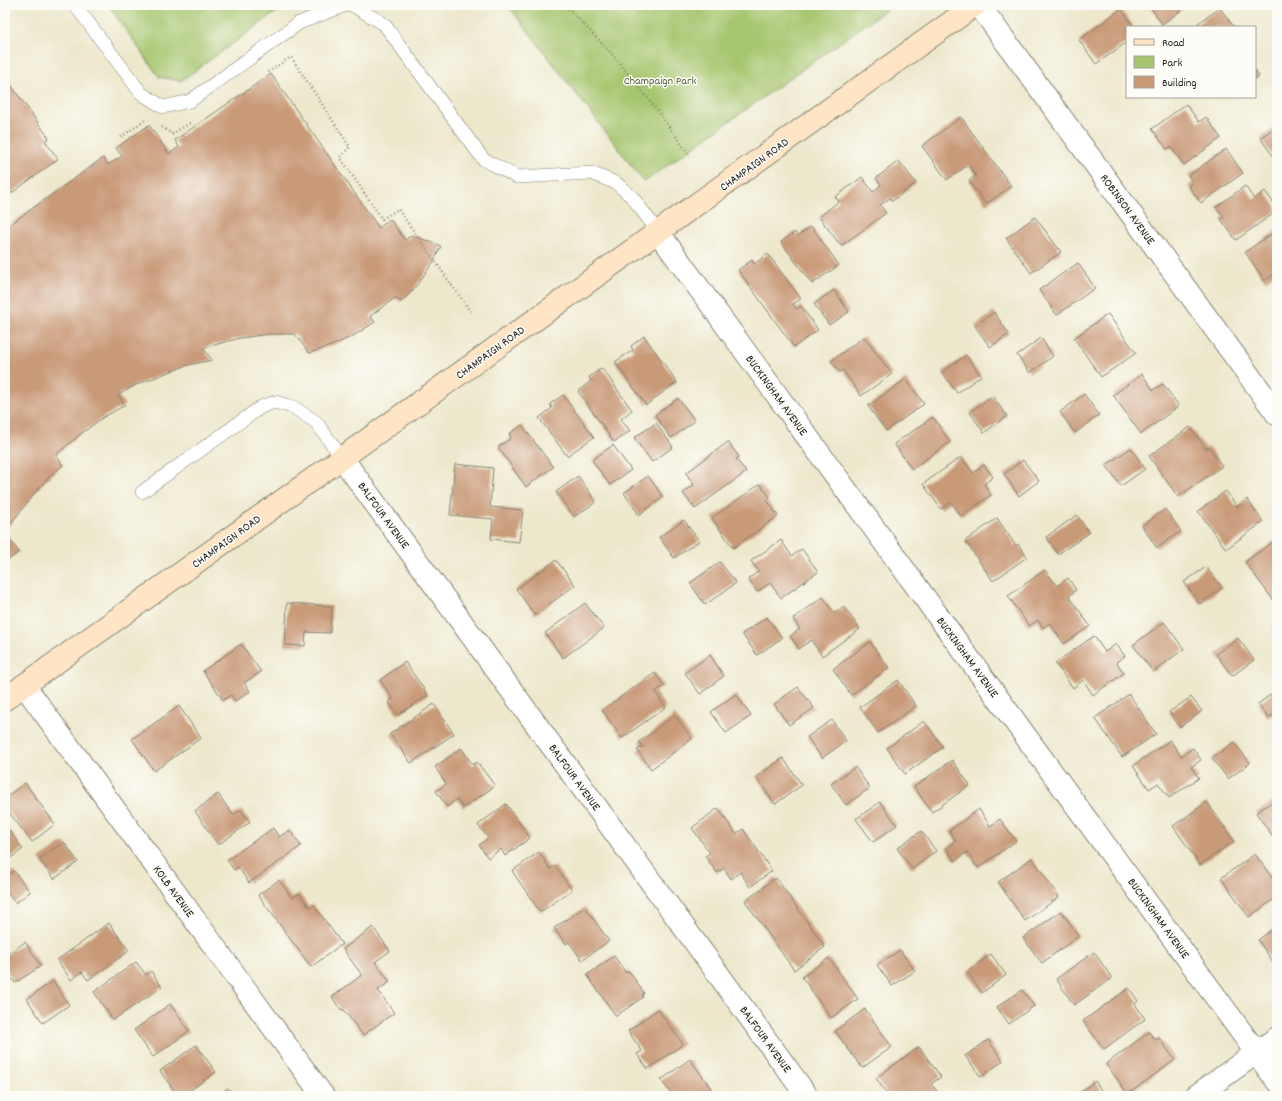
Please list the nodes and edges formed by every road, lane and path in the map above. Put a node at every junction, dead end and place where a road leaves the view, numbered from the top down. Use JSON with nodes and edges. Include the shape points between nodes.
{"nodes":[{"id":1,"x":76,"y":5,"type":"edge"},
{"id":2,"x":346,"y":5,"type":"edge"},
{"id":3,"x":352,"y":5,"type":"edge"},
{"id":4,"x":565,"y":5,"type":"edge"},
{"id":5,"x":975,"y":5,"type":"edge"},
{"id":6,"x":979,"y":5,"type":"edge"},
{"id":7,"x":264,"y":74,"type":"dead end"},
{"id":8,"x":148,"y":117,"type":"dead end"},
{"id":9,"x":192,"y":121,"type":"dead end"},
{"id":10,"x":160,"y":126,"type":"dead end"},
{"id":11,"x":121,"y":137,"type":"dead end"},
{"id":12,"x":690,"y":156,"type":"dead end"},
{"id":13,"x":658,"y":232,"type":"junction"},
{"id":14,"x":471,"y":312,"type":"dead end"},
{"id":15,"x":1277,"y":414,"type":"edge"},
{"id":16,"x":342,"y":458,"type":"junction"},
{"id":17,"x":142,"y":492,"type":"dead end"},
{"id":18,"x":24,"y":685,"type":"junction"},
{"id":19,"x":5,"y":699,"type":"edge"},
{"id":20,"x":1277,"y":1038,"type":"edge"},
{"id":21,"x":1256,"y":1052,"type":"junction"},
{"id":22,"x":1277,"y":1081,"type":"edge"},
{"id":23,"x":323,"y":1096,"type":"edge"},
{"id":24,"x":808,"y":1096,"type":"edge"},
{"id":25,"x":1196,"y":1096,"type":"edge"}],
"edges":[{"from":1,"to":2,"type":"lane","via":[[140,93],[163,107],[190,101],[299,23]]},
{"from":3,"to":13,"type":"lane","via":[[384,24],[483,159],[517,177],[591,173],[616,182],[633,198]]},
{"from":4,"to":12,"type":"path","via":[[612,54]]},
{"from":5,"to":13,"type":"street","name":"CHAMPAIGN ROAD"},
{"from":6,"to":15,"type":"street","name":"ROBINSON AVENUE"},
{"from":7,"to":14,"type":"path","via":[[291,57],[350,147],[340,157],[382,219],[398,209]]},
{"from":8,"to":11,"type":"path"},
{"from":9,"to":10,"type":"path","via":[[172,134]]},
{"from":13,"to":16,"type":"street","name":"CHAMPAIGN ROAD"},
{"from":13,"to":21,"type":"street","name":"BUCKINGHAM AVENUE"},
{"from":16,"to":17,"type":"lane","via":[[316,422],[293,408],[275,402],[261,407]]},
{"from":16,"to":18,"type":"street","name":"CHAMPAIGN ROAD"},
{"from":16,"to":24,"type":"street","name":"BALFOUR AVENUE"},
{"from":18,"to":19,"type":"street","name":"CHAMPAIGN ROAD"},
{"from":18,"to":23,"type":"street","name":"KOLB AVENUE"},
{"from":20,"to":21,"type":"street"},
{"from":21,"to":22,"type":"street","name":"BUCKINGHAM AVENUE"},
{"from":21,"to":25,"type":"street"}]}
